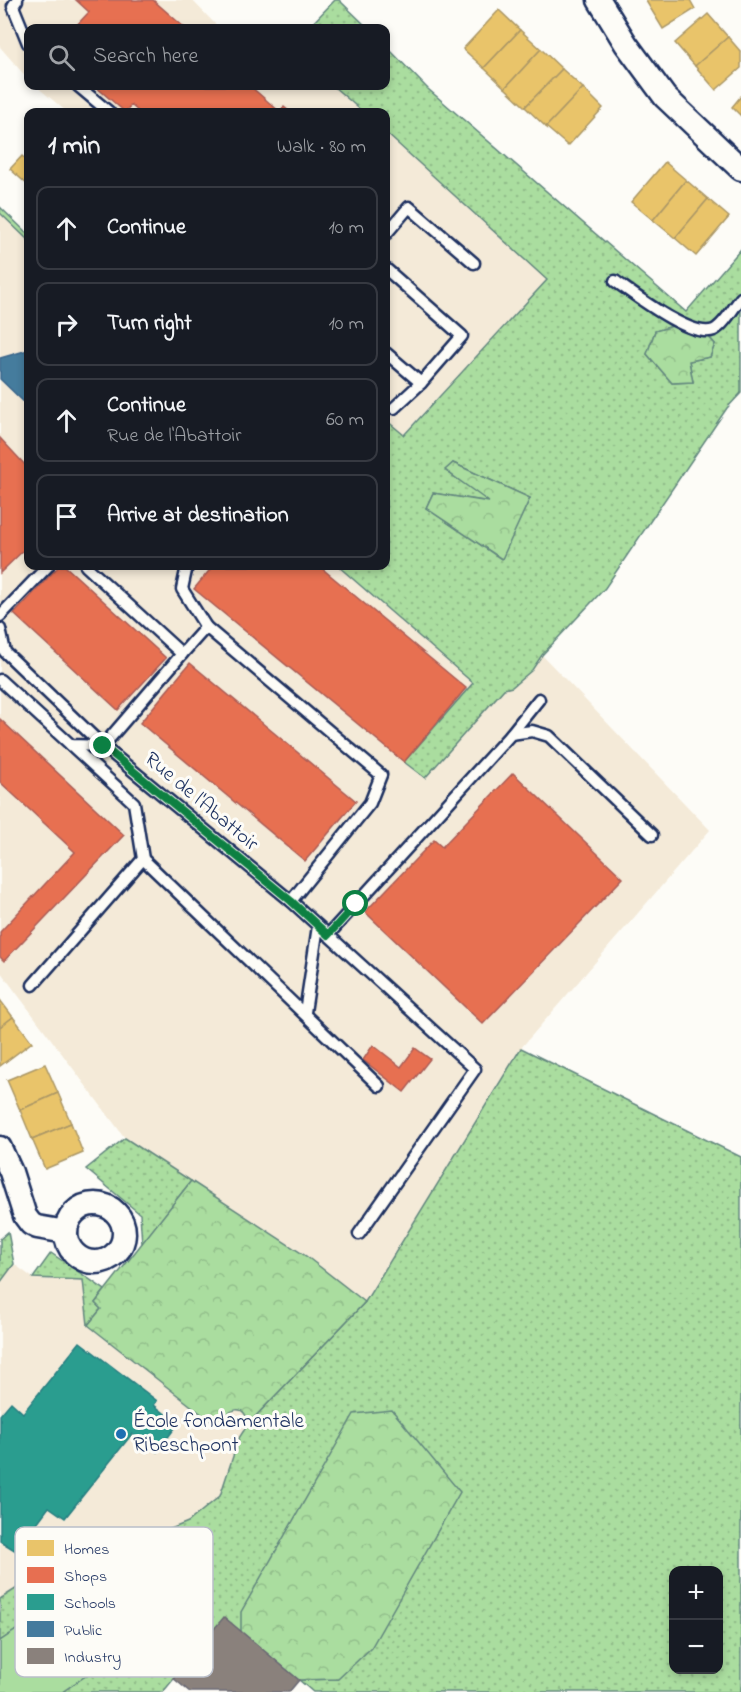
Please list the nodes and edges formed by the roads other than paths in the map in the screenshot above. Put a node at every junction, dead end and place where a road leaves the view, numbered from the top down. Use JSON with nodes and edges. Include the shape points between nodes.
{"nodes":[{"id":1,"x":17,"y":0,"type":"edge"},
{"id":2,"x":599,"y":0,"type":"edge"},
{"id":3,"x":24,"y":33,"type":"edge"},
{"id":4,"x":83,"y":90,"type":"edge"},
{"id":5,"x":104,"y":108,"type":"edge"},
{"id":6,"x":741,"y":169,"type":"edge"},
{"id":7,"x":390,"y":229,"type":"edge"},
{"id":8,"x":474,"y":263,"type":"dead end"},
{"id":9,"x":390,"y":273,"type":"edge"},
{"id":10,"x":615,"y":280,"type":"dead end"},
{"id":11,"x":741,"y":298,"type":"edge"},
{"id":12,"x":390,"y":356,"type":"edge"},
{"id":13,"x":421,"y":383,"type":"junction"},
{"id":14,"x":394,"y":408,"type":"dead end"},
{"id":15,"x":44,"y":570,"type":"edge"},
{"id":16,"x":90,"y":570,"type":"edge"},
{"id":17,"x":186,"y":570,"type":"edge"},
{"id":18,"x":0,"y":616,"type":"edge"},
{"id":19,"x":206,"y":627,"type":"junction"},
{"id":20,"x":0,"y":629,"type":"edge"},
{"id":21,"x":182,"y":654,"type":"junction"},
{"id":22,"x":2,"y":656,"type":"edge"},
{"id":23,"x":0,"y":680,"type":"edge"},
{"id":24,"x":539,"y":699,"type":"dead end"},
{"id":25,"x":511,"y":734,"type":"junction"},
{"id":26,"x":71,"y":745,"type":"junction"},
{"id":27,"x":103,"y":746,"type":"junction"},
{"id":28,"x":652,"y":835,"type":"dead end"},
{"id":29,"x":143,"y":859,"type":"junction"},
{"id":30,"x":291,"y":901,"type":"junction"},
{"id":31,"x":318,"y":926,"type":"junction"},
{"id":32,"x":328,"y":935,"type":"junction"},
{"id":33,"x":33,"y":985,"type":"dead end"},
{"id":34,"x":305,"y":1012,"type":"junction"},
{"id":35,"x":379,"y":1086,"type":"dead end"},
{"id":36,"x":0,"y":1148,"type":"edge"},
{"id":37,"x":66,"y":1232,"type":"dead end"},
{"id":38,"x":358,"y":1234,"type":"dead end"}],
"edges":[{"from":1,"to":3,"type":"lane","via":[[13,6]]},
{"from":2,"to":6,"type":"street","via":[[665,97]]},
{"from":4,"to":5,"type":"lane"},
{"from":7,"to":8,"type":"lane","via":[[409,207]]},
{"from":9,"to":13,"type":"lane","via":[[462,336]]},
{"from":10,"to":11,"type":"lane","via":[[668,317],[693,329],[716,329]]},
{"from":12,"to":13,"type":"lane"},
{"from":13,"to":14,"type":"lane"},
{"from":15,"to":18,"type":"lane"},
{"from":16,"to":21,"type":"lane"},
{"from":17,"to":19,"type":"lane","via":[[182,589]]},
{"from":19,"to":21,"type":"lane"},
{"from":19,"to":30,"type":"lane","via":[[381,775],[370,803]]},
{"from":20,"to":22,"type":"lane"},
{"from":21,"to":27,"type":"lane"},
{"from":22,"to":27,"type":"lane","name":"Rue de l'Abattoir"},
{"from":23,"to":26,"type":"lane"},
{"from":24,"to":25,"type":"lane"},
{"from":25,"to":28,"type":"lane","via":[[532,731],[549,736]]},
{"from":25,"to":32,"type":"lane"},
{"from":26,"to":27,"type":"lane"},
{"from":26,"to":29,"type":"lane","via":[[134,802]]},
{"from":27,"to":30,"type":"lane","name":"Rue de l'Abattoir"},
{"from":29,"to":33,"type":"lane"},
{"from":29,"to":34,"type":"lane"},
{"from":30,"to":31,"type":"lane","name":"Rue de l'Abattoir"},
{"from":31,"to":32,"type":"lane","name":"Rue de l'Abattoir"},
{"from":31,"to":34,"type":"lane"},
{"from":32,"to":38,"type":"lane","name":"Rue de l'Abattoir","via":[[475,1069]]},
{"from":34,"to":35,"type":"lane"},
{"from":36,"to":37,"type":"street","via":[[24,1216],[36,1227]]}]}
